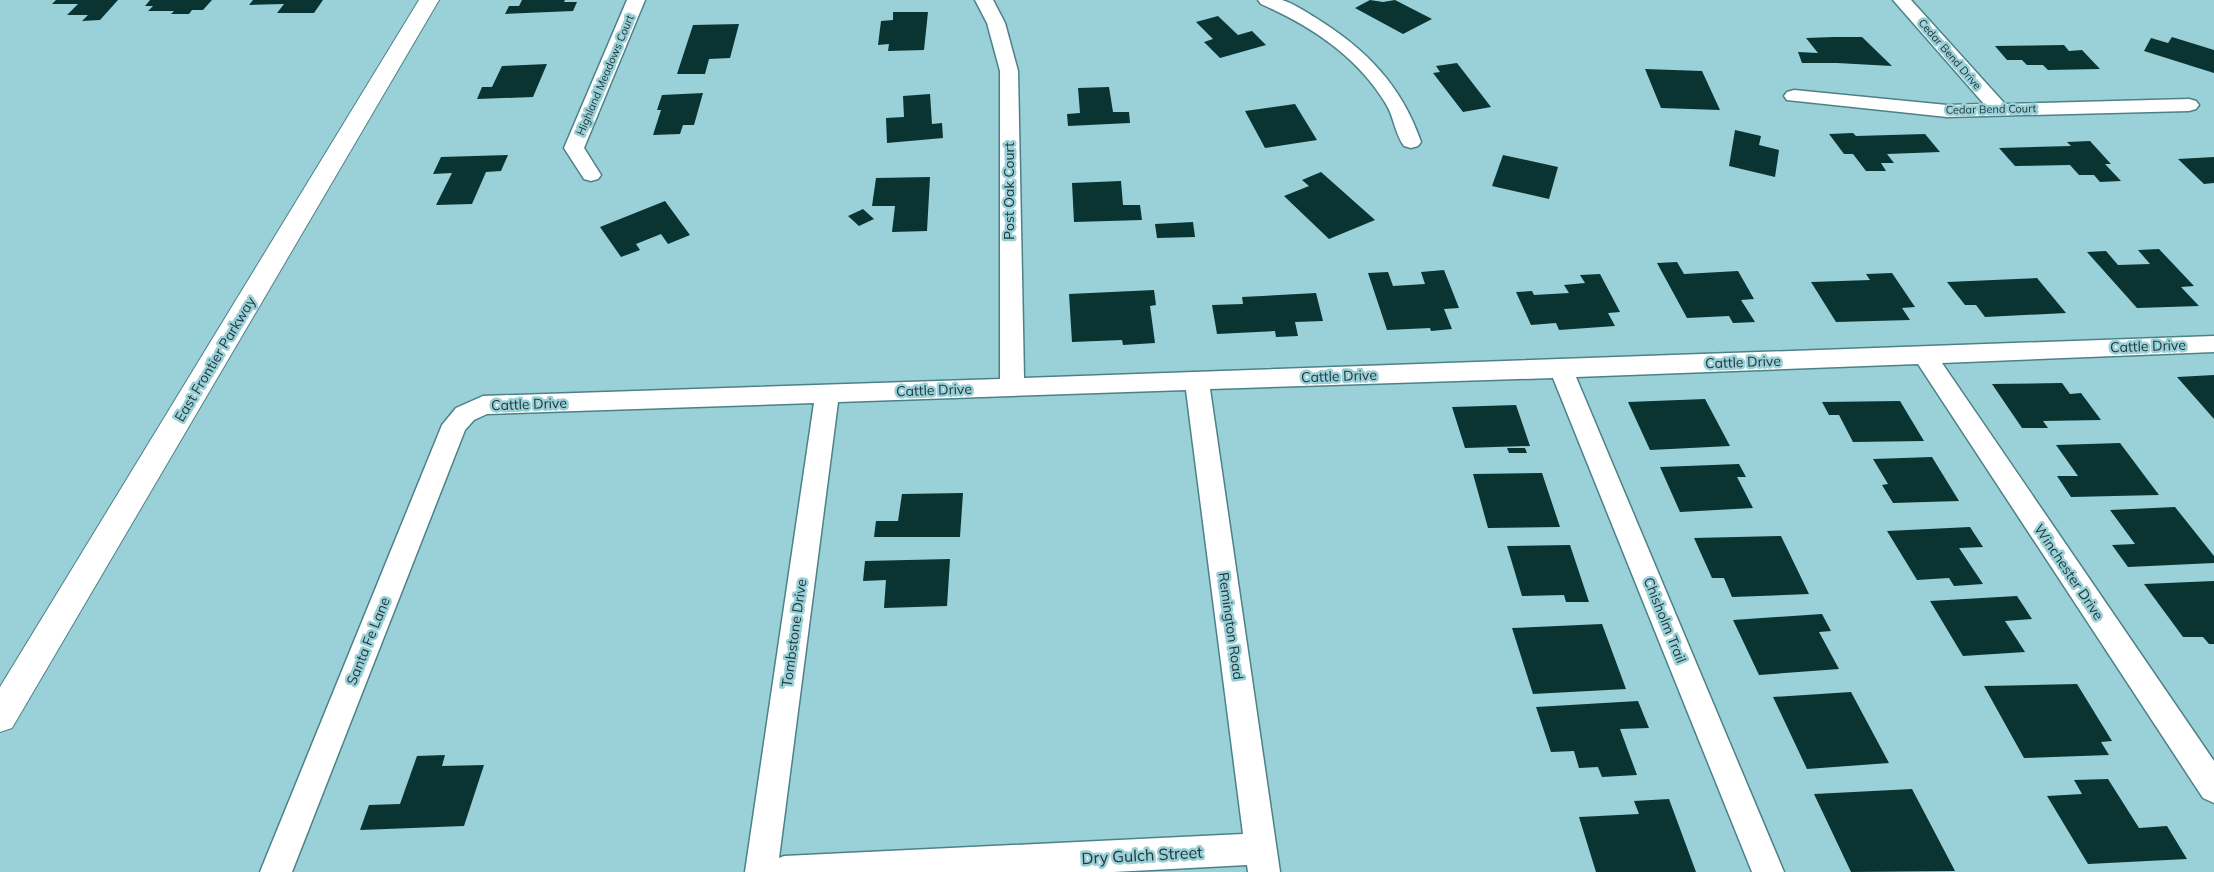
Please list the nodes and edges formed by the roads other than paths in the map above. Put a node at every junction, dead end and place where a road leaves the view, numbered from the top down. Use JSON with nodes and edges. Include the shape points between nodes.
{"nodes":[{"id":1,"x":429,"y":0,"type":"edge"},
{"id":2,"x":636,"y":0,"type":"edge"},
{"id":3,"x":984,"y":0,"type":"edge"},
{"id":4,"x":1267,"y":0,"type":"edge"},
{"id":5,"x":1902,"y":0,"type":"edge"},
{"id":6,"x":1794,"y":96,"type":"dead end"},
{"id":7,"x":2188,"y":105,"type":"dead end"},
{"id":8,"x":1998,"y":108,"type":"junction"},
{"id":9,"x":1411,"y":142,"type":"dead end"},
{"id":10,"x":591,"y":175,"type":"dead end"},
{"id":11,"x":2214,"y":344,"type":"edge"},
{"id":12,"x":1924,"y":355,"type":"junction"},
{"id":13,"x":1561,"y":368,"type":"junction"},
{"id":14,"x":1197,"y":381,"type":"junction"},
{"id":15,"x":1012,"y":387,"type":"junction"},
{"id":16,"x":827,"y":394,"type":"junction"},
{"id":17,"x":465,"y":414,"type":"joint"},
{"id":18,"x":0,"y":717,"type":"edge"},
{"id":19,"x":2214,"y":788,"type":"edge"},
{"id":20,"x":1262,"y":861,"type":"edge"},
{"id":21,"x":276,"y":872,"type":"edge"},
{"id":22,"x":761,"y":872,"type":"edge"},
{"id":23,"x":784,"y":872,"type":"edge"},
{"id":24,"x":1768,"y":872,"type":"edge"}],
"edges":[{"from":1,"to":18,"type":"street","name":"East Frontier Parkway"},
{"from":2,"to":10,"type":"street","name":"Highland Meadows Court","via":[[574,148]]},
{"from":3,"to":15,"type":"street","name":"Post Oak Court","via":[[996,23],[1008,71]]},
{"from":4,"to":9,"type":"street","via":[[1291,10],[1335,38],[1375,75],[1398,107]]},
{"from":5,"to":8,"type":"street","name":"Cedar Bend Drive"},
{"from":6,"to":8,"type":"street","name":"Cedar Bend Court","via":[[1947,110]]},
{"from":7,"to":8,"type":"street","name":"Cedar Bend Court"},
{"from":11,"to":12,"type":"street","name":"Cattle Drive"},
{"from":12,"to":13,"type":"street","name":"Cattle Drive"},
{"from":12,"to":19,"type":"street","name":"Winchester Drive"},
{"from":13,"to":14,"type":"street","name":"Cattle Drive"},
{"from":13,"to":24,"type":"street","name":"Chisholm Trail"},
{"from":14,"to":15,"type":"street","name":"Cattle Drive"},
{"from":14,"to":20,"type":"street","name":"Remington Road"},
{"from":15,"to":16,"type":"street","name":"Cattle Drive"},
{"from":16,"to":17,"type":"street","name":"Cattle Drive","via":[[483,405]]},
{"from":16,"to":22,"type":"street","name":"Tombstone Drive"},
{"from":17,"to":21,"type":"street","name":"Santa Fe Lane","via":[[454,425]]},
{"from":20,"to":23,"type":"street","name":"Dry Gulch Street"}]}
